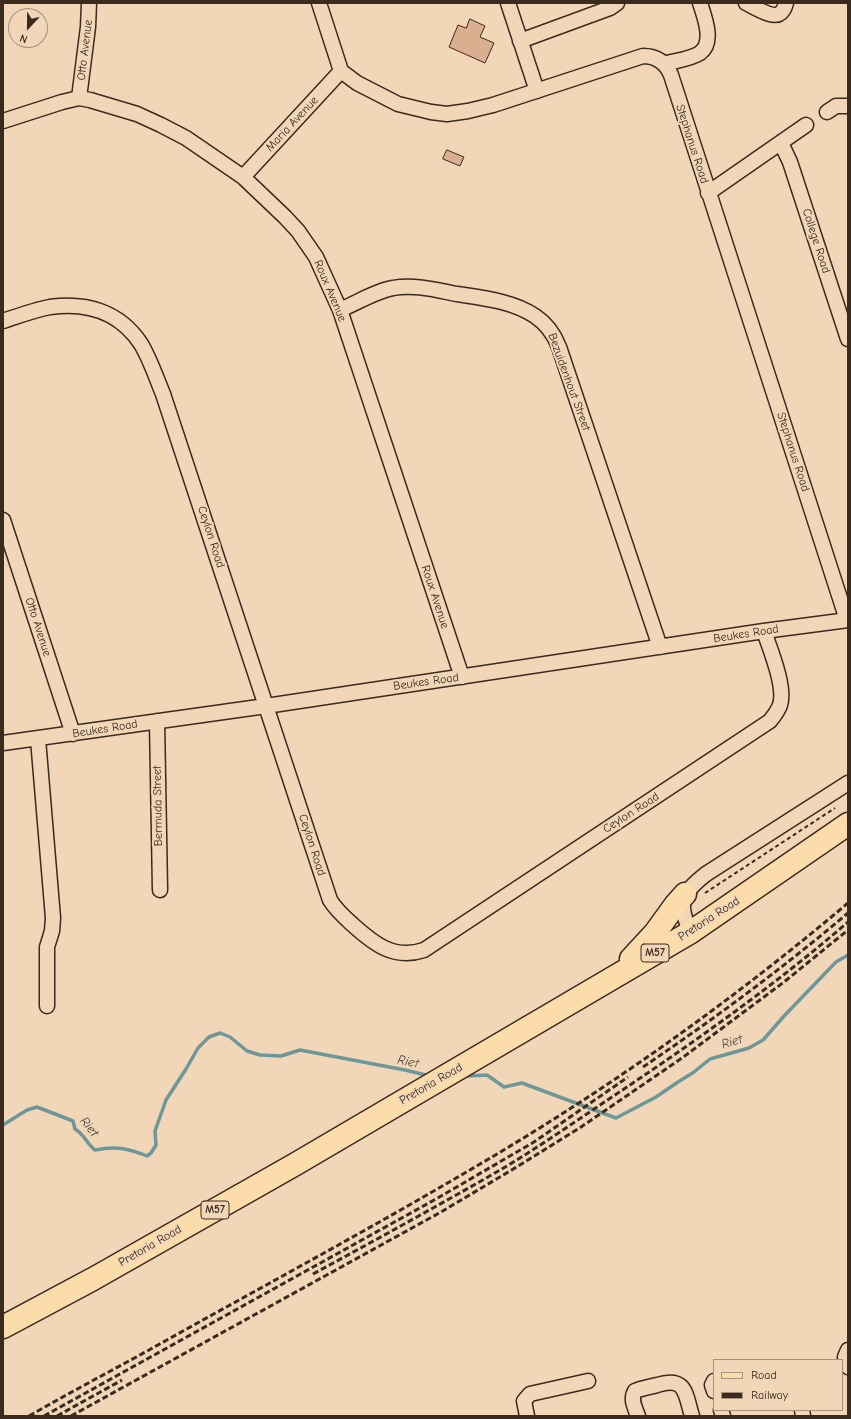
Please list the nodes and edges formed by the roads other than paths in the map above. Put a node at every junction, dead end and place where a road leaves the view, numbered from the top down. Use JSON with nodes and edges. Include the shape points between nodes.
{"nodes":[{"id":1,"x":89,"y":3,"type":"edge"},
{"id":2,"x":319,"y":3,"type":"edge"},
{"id":3,"x":508,"y":3,"type":"edge"},
{"id":4,"x":617,"y":3,"type":"edge"},
{"id":5,"x":746,"y":3,"type":"edge"},
{"id":6,"x":786,"y":3,"type":"edge"},
{"id":7,"x":702,"y":4,"type":"edge"},
{"id":8,"x":520,"y":41,"type":"junction"},
{"id":9,"x":664,"y":64,"type":"junction"},
{"id":10,"x":341,"y":71,"type":"junction"},
{"id":11,"x":537,"y":91,"type":"junction"},
{"id":12,"x":79,"y":98,"type":"junction"},
{"id":13,"x":848,"y":106,"type":"edge"},
{"id":14,"x":827,"y":112,"type":"dead end"},
{"id":15,"x":3,"y":121,"type":"edge"},
{"id":16,"x":806,"y":125,"type":"dead end"},
{"id":17,"x":781,"y":143,"type":"junction"},
{"id":18,"x":243,"y":177,"type":"junction"},
{"id":19,"x":708,"y":193,"type":"junction"},
{"id":20,"x":340,"y":310,"type":"junction"},
{"id":21,"x":3,"y":321,"type":"edge"},
{"id":22,"x":848,"y":339,"type":"edge"},
{"id":23,"x":3,"y":520,"type":"edge"},
{"id":24,"x":847,"y":620,"type":"edge"},
{"id":25,"x":764,"y":631,"type":"junction"},
{"id":26,"x":660,"y":647,"type":"junction"},
{"id":27,"x":462,"y":677,"type":"junction"},
{"id":28,"x":266,"y":706,"type":"junction"},
{"id":29,"x":157,"y":721,"type":"junction"},
{"id":30,"x":73,"y":734,"type":"junction"},
{"id":31,"x":38,"y":739,"type":"junction"},
{"id":32,"x":3,"y":743,"type":"edge"},
{"id":33,"x":848,"y":783,"type":"edge"},
{"id":34,"x":841,"y":816,"type":"edge"},
{"id":35,"x":160,"y":890,"type":"dead end"},
{"id":36,"x":687,"y":898,"type":"junction"},
{"id":37,"x":715,"y":916,"type":"junction"},
{"id":38,"x":691,"y":932,"type":"junction"},
{"id":39,"x":615,"y":976,"type":"junction"},
{"id":40,"x":47,"y":1006,"type":"dead end"},
{"id":41,"x":3,"y":1327,"type":"edge"},
{"id":42,"x":848,"y":1350,"type":"edge"},
{"id":43,"x":848,"y":1367,"type":"edge"},
{"id":44,"x":588,"y":1381,"type":"dead end"},
{"id":45,"x":527,"y":1416,"type":"edge"},
{"id":46,"x":638,"y":1416,"type":"edge"},
{"id":47,"x":692,"y":1416,"type":"edge"}],
"edges":[{"from":1,"to":12,"type":"street","name":"Otto Avenue"},
{"from":2,"to":10,"type":"street"},
{"from":3,"to":8,"type":"street"},
{"from":4,"to":8,"type":"street","via":[[610,8]]},
{"from":5,"to":6,"type":"street","via":[[772,15],[779,14]]},
{"from":7,"to":9,"type":"street","via":[[707,29],[703,49],[695,55]]},
{"from":8,"to":11,"type":"street"},
{"from":9,"to":11,"type":"street","via":[[649,56],[637,58]]},
{"from":9,"to":19,"type":"street","name":"Stephanus Road","via":[[671,75]]},
{"from":10,"to":11,"type":"street","via":[[398,104],[447,114],[493,105]]},
{"from":10,"to":18,"type":"street","name":"Maria Avenue"},
{"from":12,"to":15,"type":"street","name":"Roux Avenue"},
{"from":12,"to":18,"type":"street","name":"Roux Avenue","via":[[137,114],[161,124]]},
{"from":13,"to":14,"type":"street","via":[[836,106]]},
{"from":16,"to":17,"type":"street"},
{"from":17,"to":19,"type":"street"},
{"from":17,"to":22,"type":"street","name":"College Road","via":[[790,162]]},
{"from":18,"to":20,"type":"street","name":"Roux Avenue","via":[[285,217],[307,243]]},
{"from":19,"to":24,"type":"street","name":"Stephanus Road"},
{"from":20,"to":26,"type":"street","name":"Bezuidenhout Street","via":[[385,290],[412,287],[506,303],[543,322],[554,336],[558,347]]},
{"from":20,"to":27,"type":"street","name":"Roux Avenue"},
{"from":21,"to":28,"type":"street","name":"Ceylon Road","via":[[50,307],[92,308],[115,317],[126,325],[141,345],[163,394]]},
{"from":23,"to":30,"type":"street","name":"Otto Avenue"},
{"from":24,"to":25,"type":"street","name":"Beukes Road"},
{"from":25,"to":26,"type":"street","name":"Beukes Road"},
{"from":25,"to":28,"type":"street","name":"Ceylon Road","via":[[781,693],[781,703],[770,721],[424,950],[413,953],[388,950],[377,944],[335,908]]},
{"from":26,"to":27,"type":"street","name":"Beukes Road"},
{"from":27,"to":28,"type":"street","name":"Beukes Road"},
{"from":28,"to":29,"type":"street","name":"Beukes Road"},
{"from":29,"to":30,"type":"street","name":"Beukes Road"},
{"from":29,"to":35,"type":"street","name":"Bermuda Street"},
{"from":30,"to":31,"type":"street","name":"Beukes Road"},
{"from":31,"to":32,"type":"street","name":"Beukes Road"},
{"from":31,"to":40,"type":"street","via":[[53,918],[47,947]]},
{"from":33,"to":36,"type":"street","via":[[706,874],[691,885]]},
{"from":34,"to":37,"type":"main road","name":"Pretoria Road","number":"M57"},
{"from":36,"to":37,"type":"main road","via":[[698,910]]},
{"from":36,"to":38,"type":"street","via":[[683,912]]},
{"from":36,"to":39,"type":"main road","via":[[676,904],[651,938]]},
{"from":37,"to":38,"type":"main road","name":"Pretoria Road","number":"M57"},
{"from":38,"to":39,"type":"main road","name":"Pretoria Road","number":"M57"},
{"from":39,"to":41,"type":"main road","name":"Pretoria Road","number":"M57","via":[[287,1169]]},
{"from":42,"to":43,"type":"street","via":[[845,1357]]},
{"from":44,"to":45,"type":"street","via":[[530,1394],[524,1401]]},
{"from":46,"to":47,"type":"street","via":[[633,1399],[635,1391],[669,1382],[677,1382],[683,1388]]}]}
